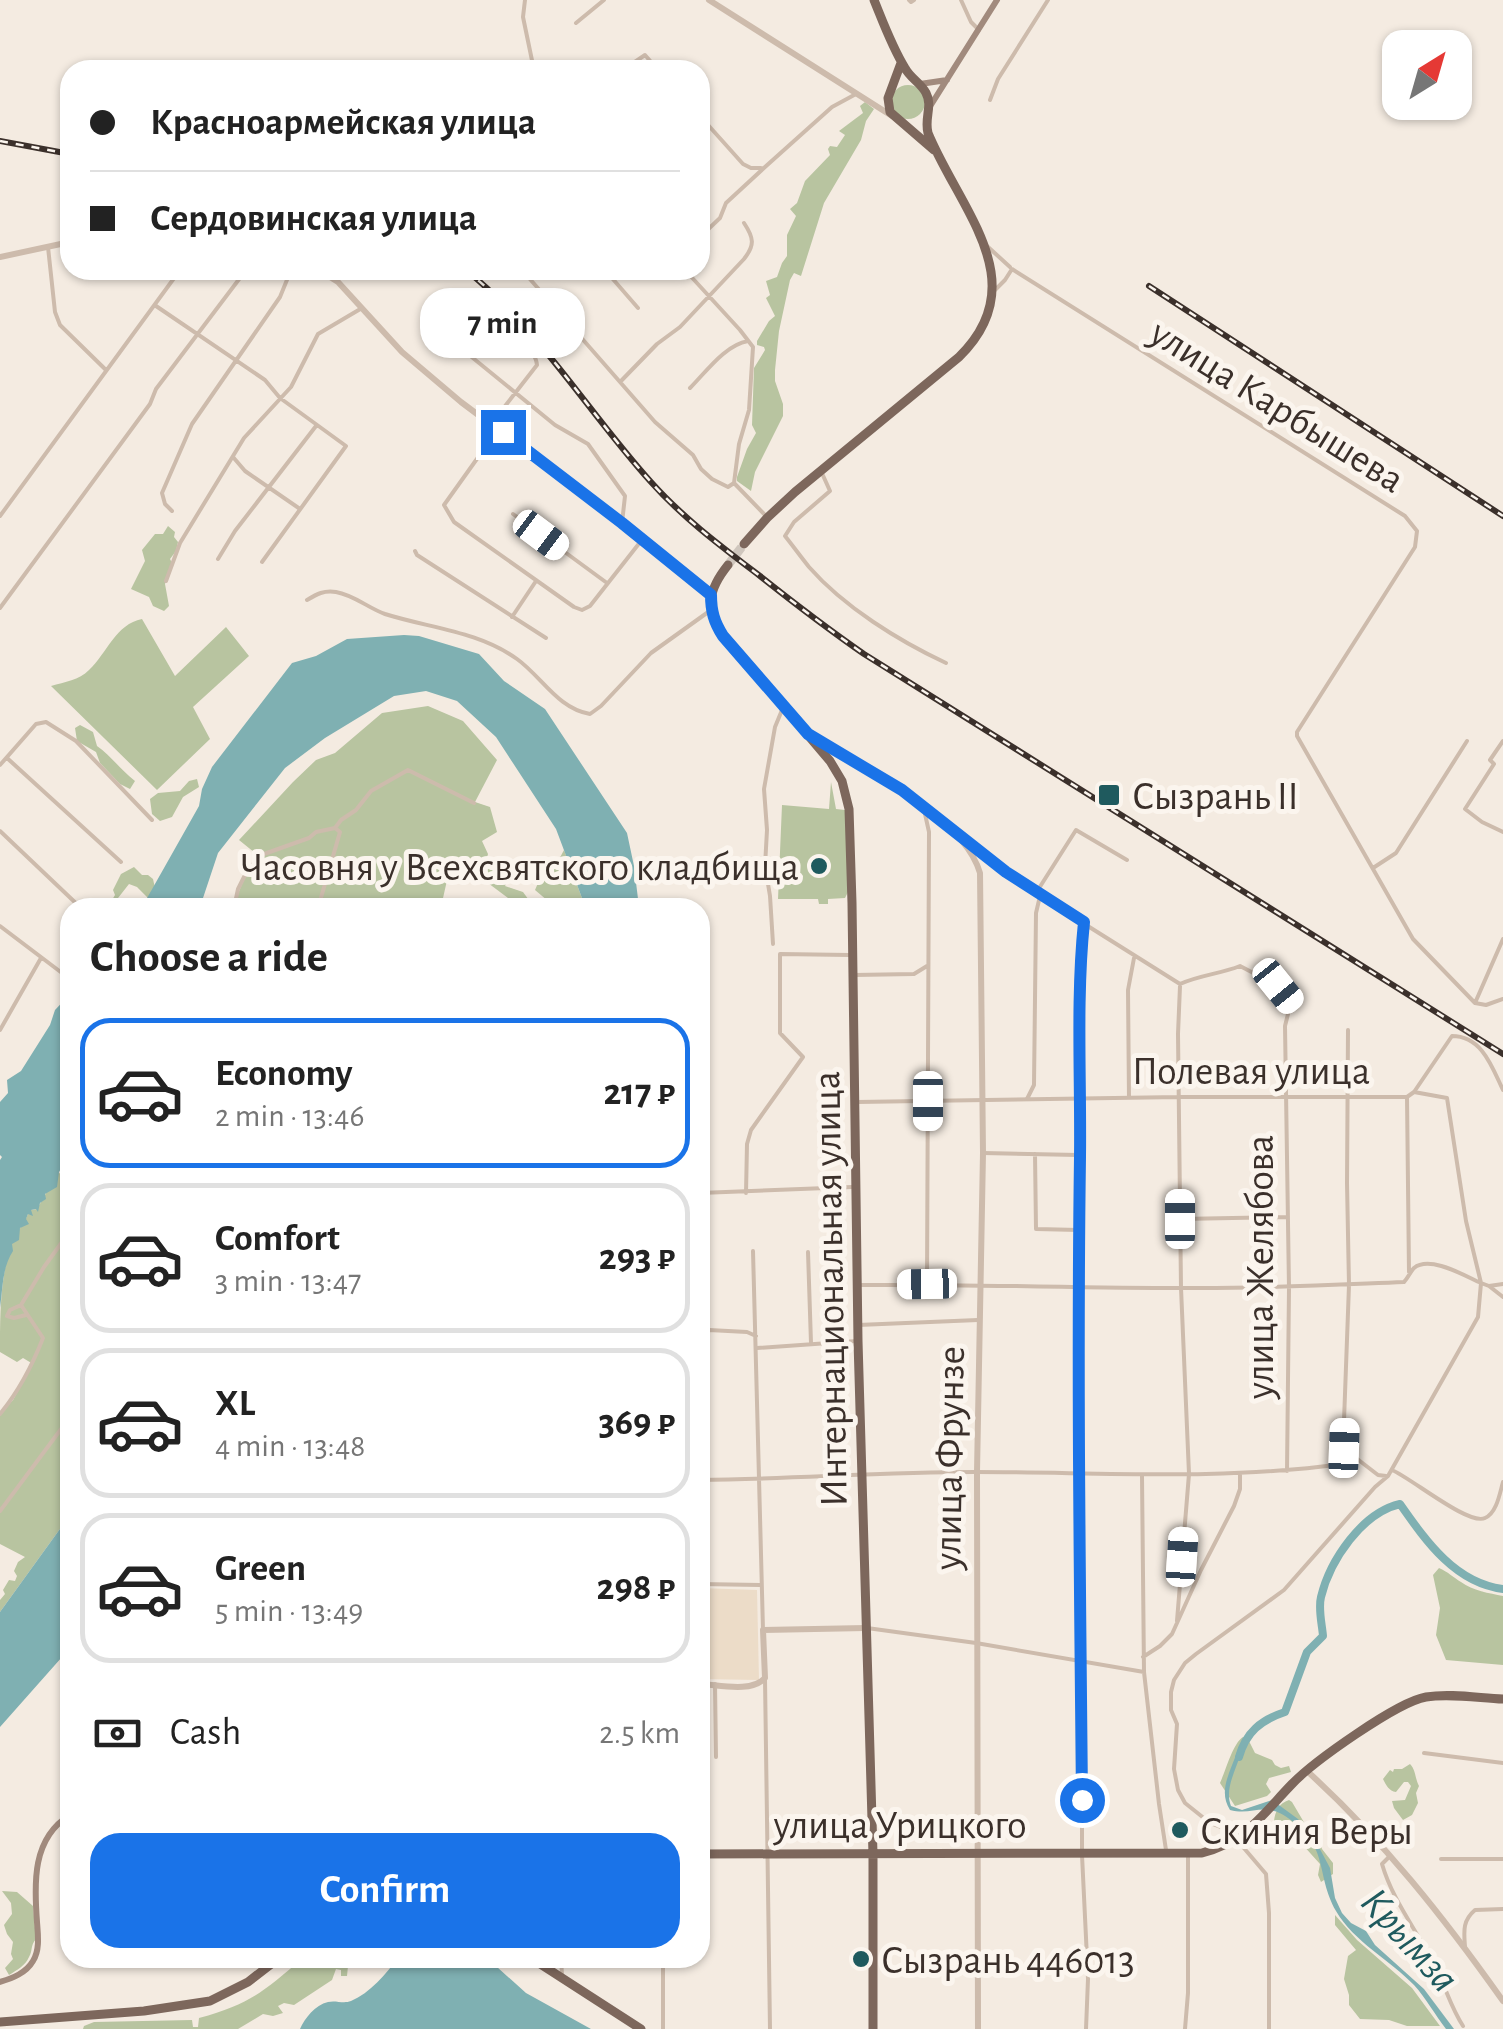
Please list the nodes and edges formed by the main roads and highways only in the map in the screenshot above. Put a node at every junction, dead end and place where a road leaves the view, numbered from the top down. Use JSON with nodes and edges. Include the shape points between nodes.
{"nodes":[{"id":1,"x":874,"y":0,"type":"edge"},
{"id":2,"x":998,"y":0,"type":"edge"},
{"id":3,"x":901,"y":62,"type":"junction"},
{"id":4,"x":948,"y":80,"type":"junction"},
{"id":5,"x":918,"y":84,"type":"junction"},
{"id":6,"x":892,"y":89,"type":"junction"},
{"id":7,"x":929,"y":110,"type":"junction"},
{"id":8,"x":895,"y":118,"type":"junction"},
{"id":9,"x":936,"y":151,"type":"junction"},
{"id":10,"x":744,"y":544,"type":"tunnel mouth"},
{"id":11,"x":728,"y":564,"type":"tunnel mouth"},
{"id":12,"x":1503,"y":1699,"type":"edge"},
{"id":13,"x":60,"y":1823,"type":"edge"},
{"id":14,"x":710,"y":1854,"type":"edge"},
{"id":15,"x":873,"y":1854,"type":"junction"},
{"id":16,"x":266,"y":1968,"type":"edge"},
{"id":17,"x":545,"y":1968,"type":"edge"},
{"id":18,"x":0,"y":1982,"type":"edge"},
{"id":19,"x":0,"y":2022,"type":"edge"},
{"id":20,"x":641,"y":2029,"type":"edge"},
{"id":21,"x":873,"y":2029,"type":"edge"}],
"edges":[{"from":1,"to":3,"type":"main road"},
{"from":2,"to":4,"type":"main road"},
{"from":3,"to":5,"type":"main road"},
{"from":3,"to":6,"type":"main road"},
{"from":4,"to":5,"type":"main road"},
{"from":4,"to":7,"type":"main road"},
{"from":5,"to":6,"type":"main road"},
{"from":5,"to":7,"type":"main road"},
{"from":6,"to":8,"type":"main road","via":[[888,103]]},
{"from":7,"to":8,"type":"main road","via":[[915,122]]},
{"from":7,"to":9,"type":"main road","via":[[926,125]]},
{"from":8,"to":9,"type":"main road"},
{"from":9,"to":10,"type":"main road","via":[[989,255],[992,292],[984,327]]},
{"from":11,"to":15,"type":"main road","name":"Интернациональная улица","via":[[711,595],[715,623],[830,761],[848,809]]},
{"from":12,"to":15,"type":"main road","name":"улица Урицкого","via":[[1422,1697],[1383,1717],[1307,1771],[1237,1840],[1212,1850]]},
{"from":13,"to":18,"type":"main road","via":[[36,1867],[36,1958]]},
{"from":14,"to":15,"type":"main road","name":"улица Урицкого"},
{"from":15,"to":21,"type":"main road","name":"Интернациональная улица"},
{"from":16,"to":19,"type":"main road","via":[[210,2000]]},
{"from":17,"to":20,"type":"main road"}]}
